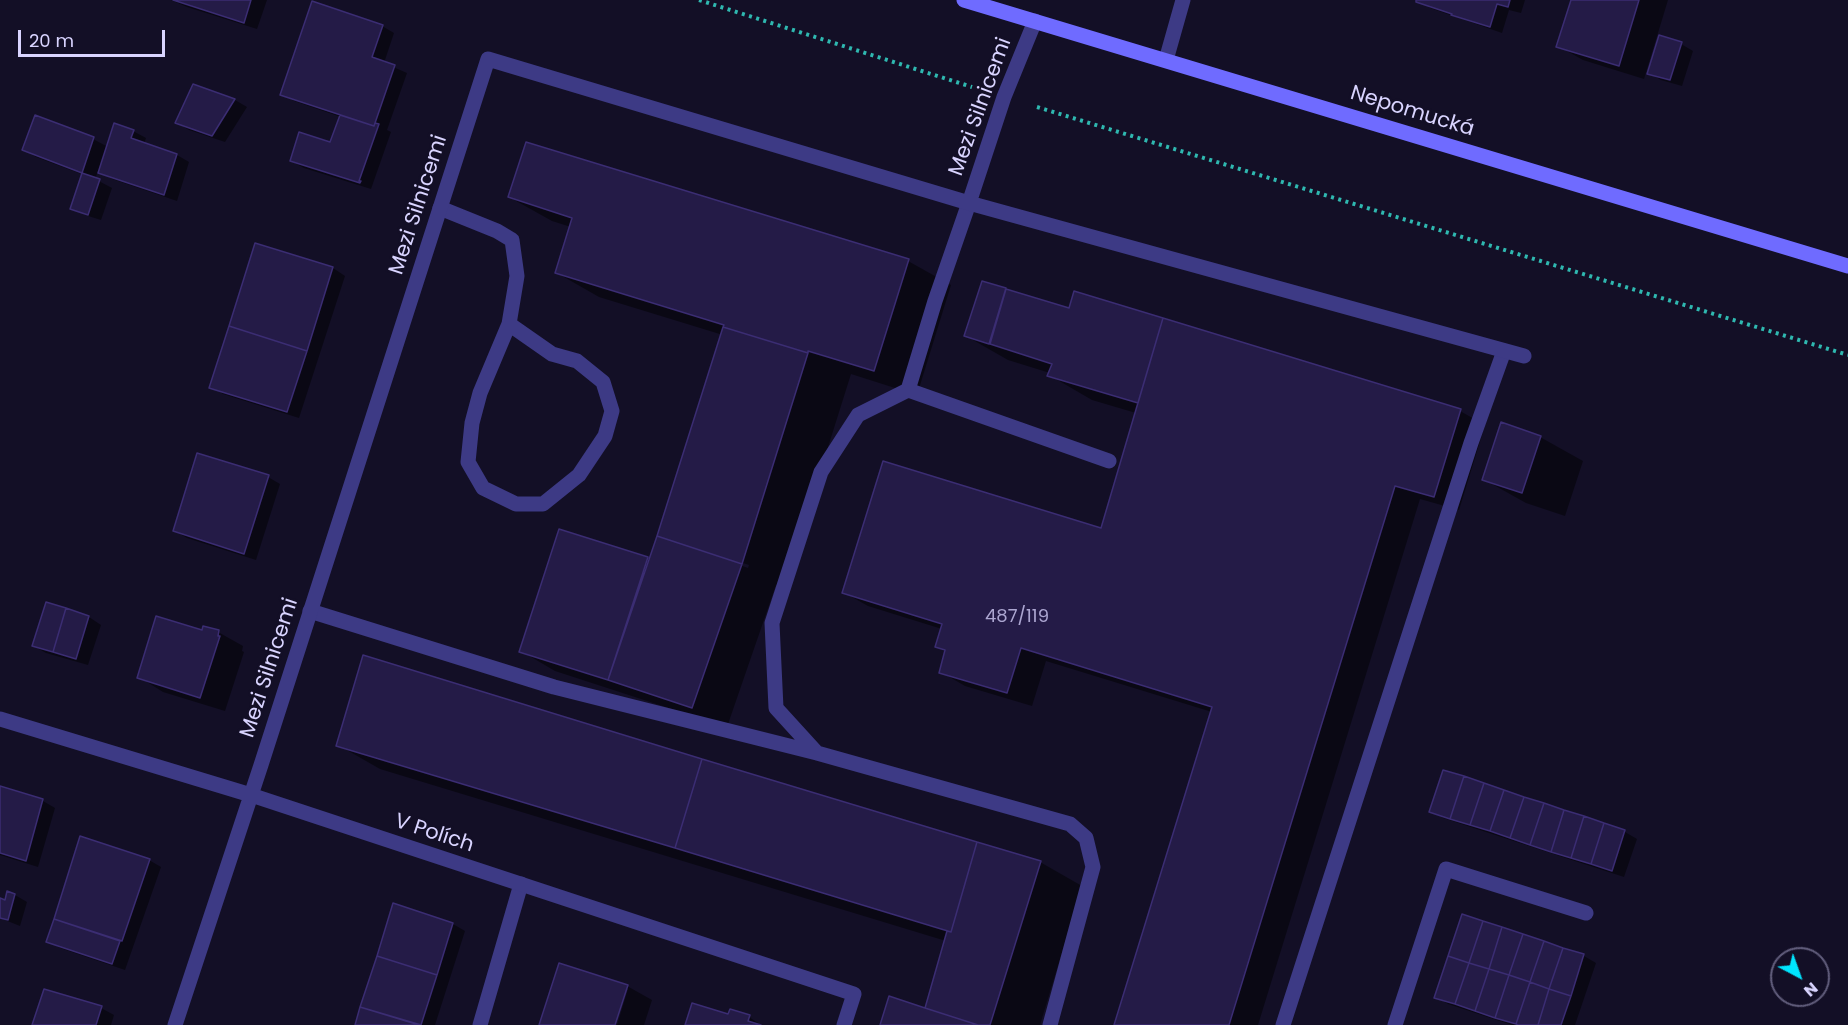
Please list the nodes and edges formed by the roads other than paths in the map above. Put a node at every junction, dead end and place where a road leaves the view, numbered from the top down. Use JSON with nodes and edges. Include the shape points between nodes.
{"nodes":[{"id":1,"x":964,"y":0,"type":"edge"},
{"id":2,"x":1183,"y":0,"type":"edge"},
{"id":3,"x":1035,"y":21,"type":"junction"},
{"id":4,"x":1166,"y":60,"type":"junction"},
{"id":5,"x":969,"y":202,"type":"junction"},
{"id":6,"x":440,"y":208,"type":"junction"},
{"id":7,"x":1848,"y":266,"type":"edge"},
{"id":8,"x":509,"y":324,"type":"junction"},
{"id":9,"x":1504,"y":351,"type":"junction"},
{"id":10,"x":1524,"y":356,"type":"dead end"},
{"id":11,"x":908,"y":390,"type":"junction"},
{"id":12,"x":1109,"y":461,"type":"dead end"},
{"id":13,"x":310,"y":610,"type":"junction"},
{"id":14,"x":0,"y":719,"type":"edge"},
{"id":15,"x":817,"y":753,"type":"junction"},
{"id":16,"x":251,"y":795,"type":"junction"},
{"id":17,"x":521,"y":884,"type":"junction"},
{"id":18,"x":1586,"y":913,"type":"dead end"},
{"id":19,"x":175,"y":1025,"type":"edge"},
{"id":20,"x":480,"y":1025,"type":"edge"},
{"id":21,"x":844,"y":1025,"type":"edge"},
{"id":22,"x":1050,"y":1025,"type":"edge"},
{"id":23,"x":1283,"y":1025,"type":"edge"},
{"id":24,"x":1395,"y":1025,"type":"edge"}],
"edges":[{"from":1,"to":3,"type":"street","name":"Nepomucká"},
{"from":2,"to":4,"type":"street"},
{"from":3,"to":4,"type":"street","name":"Nepomucká"},
{"from":3,"to":5,"type":"street","name":"Mezi Silnicemi","via":[[1004,97]]},
{"from":4,"to":7,"type":"street","name":"Nepomucká"},
{"from":5,"to":6,"type":"street","name":"Mezi Silnicemi","via":[[488,59]]},
{"from":5,"to":9,"type":"street"},
{"from":5,"to":11,"type":"street"},
{"from":6,"to":8,"type":"street","via":[[512,240],[517,276]]},
{"from":6,"to":13,"type":"street","name":"Mezi Silnicemi"},
{"from":8,"to":8,"type":"street","via":[[480,393],[468,462],[483,488],[516,504],[543,504],[579,475],[605,436],[612,411],[603,382],[577,361],[552,354]]},
{"from":9,"to":10,"type":"street"},
{"from":9,"to":23,"type":"street"},
{"from":11,"to":12,"type":"street"},
{"from":11,"to":15,"type":"street","via":[[858,415],[821,472],[772,623],[776,708]]},
{"from":13,"to":15,"type":"street","via":[[554,687]]},
{"from":13,"to":16,"type":"street","name":"Mezi Silnicemi"},
{"from":14,"to":16,"type":"street","name":"V Polích"},
{"from":15,"to":22,"type":"street","via":[[1071,824],[1086,838],[1093,867]]},
{"from":16,"to":17,"type":"street","name":"V Polích"},
{"from":16,"to":19,"type":"street","name":"Mezi Silnicemi"},
{"from":17,"to":20,"type":"street"},
{"from":17,"to":21,"type":"street","name":"V Polích","via":[[854,994]]},
{"from":18,"to":24,"type":"street","via":[[1446,869]]}]}
